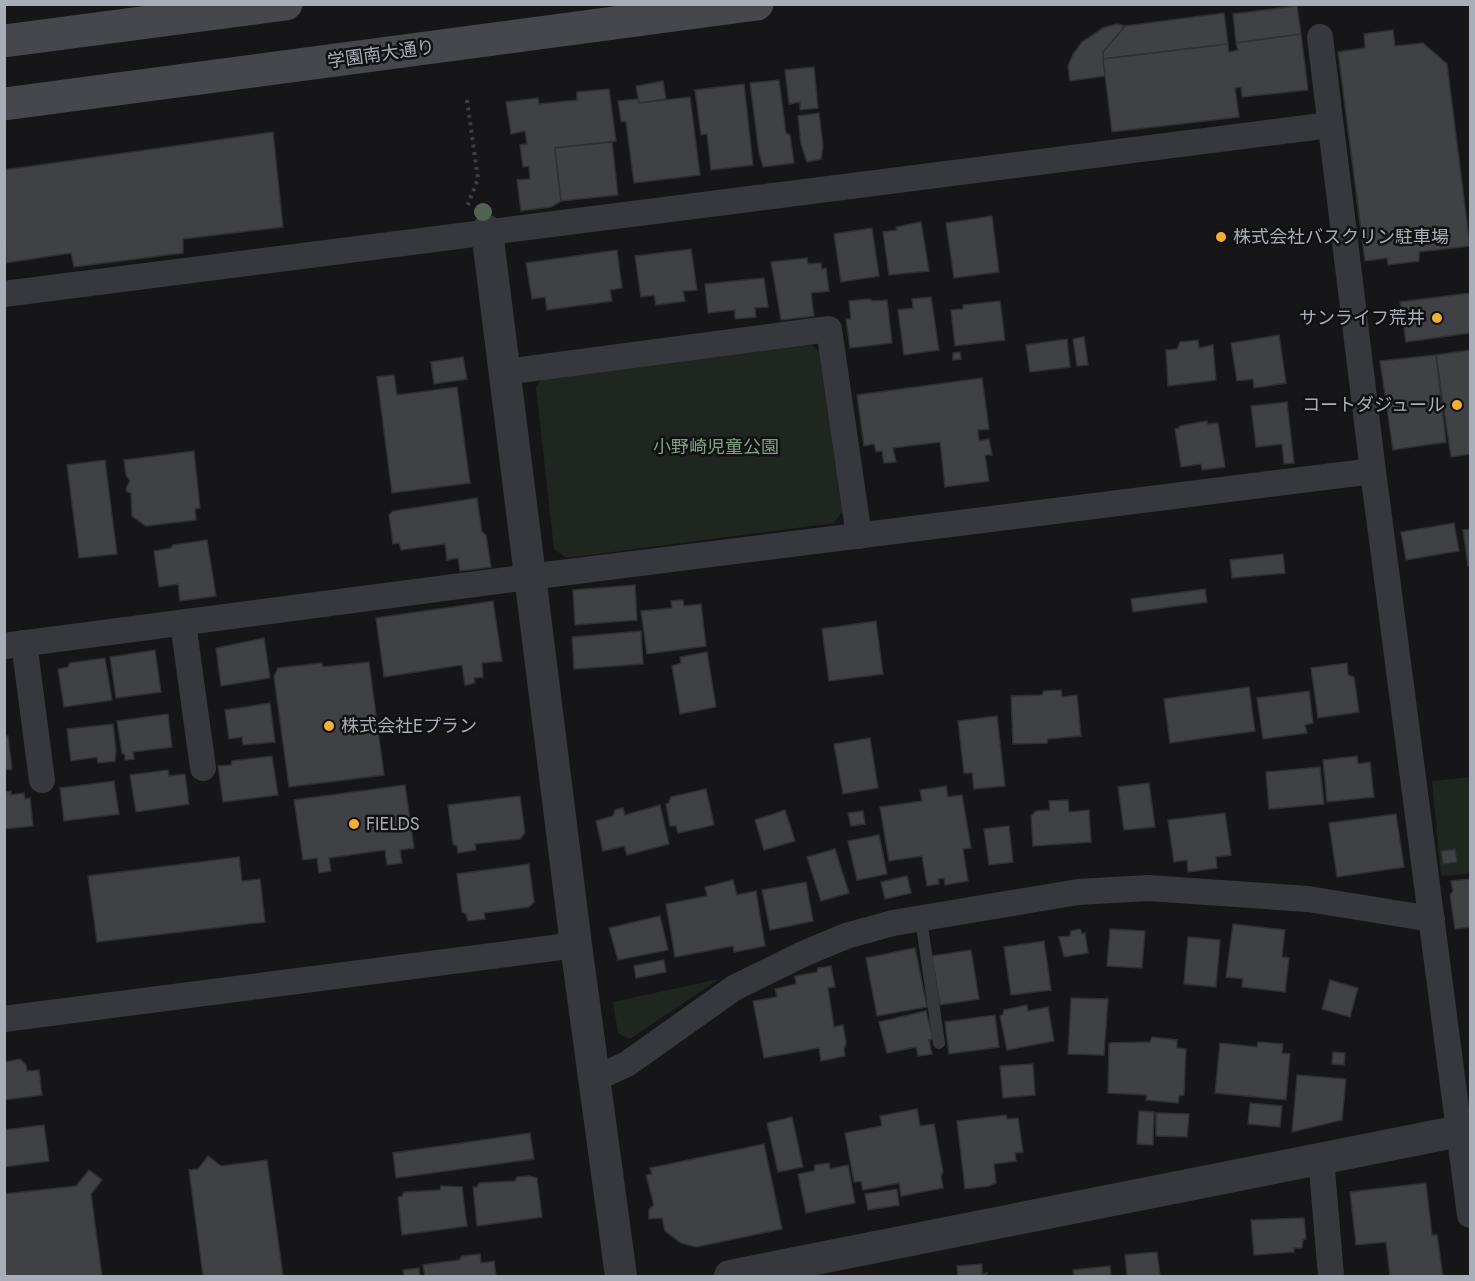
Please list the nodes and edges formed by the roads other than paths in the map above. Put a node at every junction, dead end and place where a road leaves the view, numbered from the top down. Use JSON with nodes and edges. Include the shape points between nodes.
{"nodes":[{"id":1,"x":286,"y":4,"type":"edge"},
{"id":2,"x":757,"y":4,"type":"edge"},
{"id":3,"x":1320,"y":37,"type":"dead end"},
{"id":4,"x":4,"y":40,"type":"edge"},
{"id":5,"x":4,"y":104,"type":"edge"},
{"id":6,"x":1330,"y":125,"type":"junction"},
{"id":7,"x":475,"y":223,"type":"junction"},
{"id":8,"x":4,"y":294,"type":"edge"},
{"id":9,"x":505,"y":372,"type":"junction"},
{"id":10,"x":1373,"y":471,"type":"junction"},
{"id":11,"x":859,"y":536,"type":"junction"},
{"id":12,"x":529,"y":577,"type":"junction"},
{"id":13,"x":183,"y":622,"type":"junction"},
{"id":14,"x":14,"y":644,"type":"edge"},
{"id":15,"x":203,"y":768,"type":"dead end"},
{"id":16,"x":42,"y":780,"type":"dead end"},
{"id":17,"x":921,"y":919,"type":"junction"},
{"id":18,"x":1432,"y":919,"type":"junction"},
{"id":19,"x":576,"y":945,"type":"junction"},
{"id":20,"x":4,"y":1019,"type":"edge"},
{"id":21,"x":939,"y":1043,"type":"dead end"},
{"id":22,"x":594,"y":1079,"type":"junction"},
{"id":23,"x":1465,"y":1130,"type":"edge"},
{"id":24,"x":1322,"y":1158,"type":"junction"},
{"id":25,"x":1470,"y":1215,"type":"edge"},
{"id":26,"x":621,"y":1276,"type":"edge"},
{"id":27,"x":730,"y":1276,"type":"edge"},
{"id":28,"x":1331,"y":1276,"type":"edge"}],
"edges":[{"from":1,"to":4,"type":"main road"},
{"from":2,"to":5,"type":"main road","name":"学園南大通り"},
{"from":3,"to":6,"type":"street"},
{"from":6,"to":7,"type":"street"},
{"from":6,"to":10,"type":"street"},
{"from":7,"to":8,"type":"street"},
{"from":7,"to":9,"type":"street"},
{"from":9,"to":11,"type":"street","via":[[829,329]]},
{"from":9,"to":12,"type":"street"},
{"from":10,"to":11,"type":"street"},
{"from":10,"to":18,"type":"street"},
{"from":11,"to":12,"type":"street"},
{"from":12,"to":13,"type":"street"},
{"from":12,"to":19,"type":"street"},
{"from":13,"to":14,"type":"street"},
{"from":13,"to":15,"type":"street"},
{"from":14,"to":16,"type":"street"},
{"from":17,"to":18,"type":"street","via":[[1077,892],[1148,888],[1308,900]]},
{"from":17,"to":21,"type":"lane"},
{"from":17,"to":22,"type":"street","via":[[846,936],[803,954],[734,988],[627,1064]]},
{"from":18,"to":23,"type":"street"},
{"from":19,"to":20,"type":"street"},
{"from":19,"to":22,"type":"street"},
{"from":22,"to":26,"type":"street"},
{"from":23,"to":24,"type":"street"},
{"from":23,"to":25,"type":"street"},
{"from":24,"to":27,"type":"street"},
{"from":24,"to":28,"type":"street"}]}
